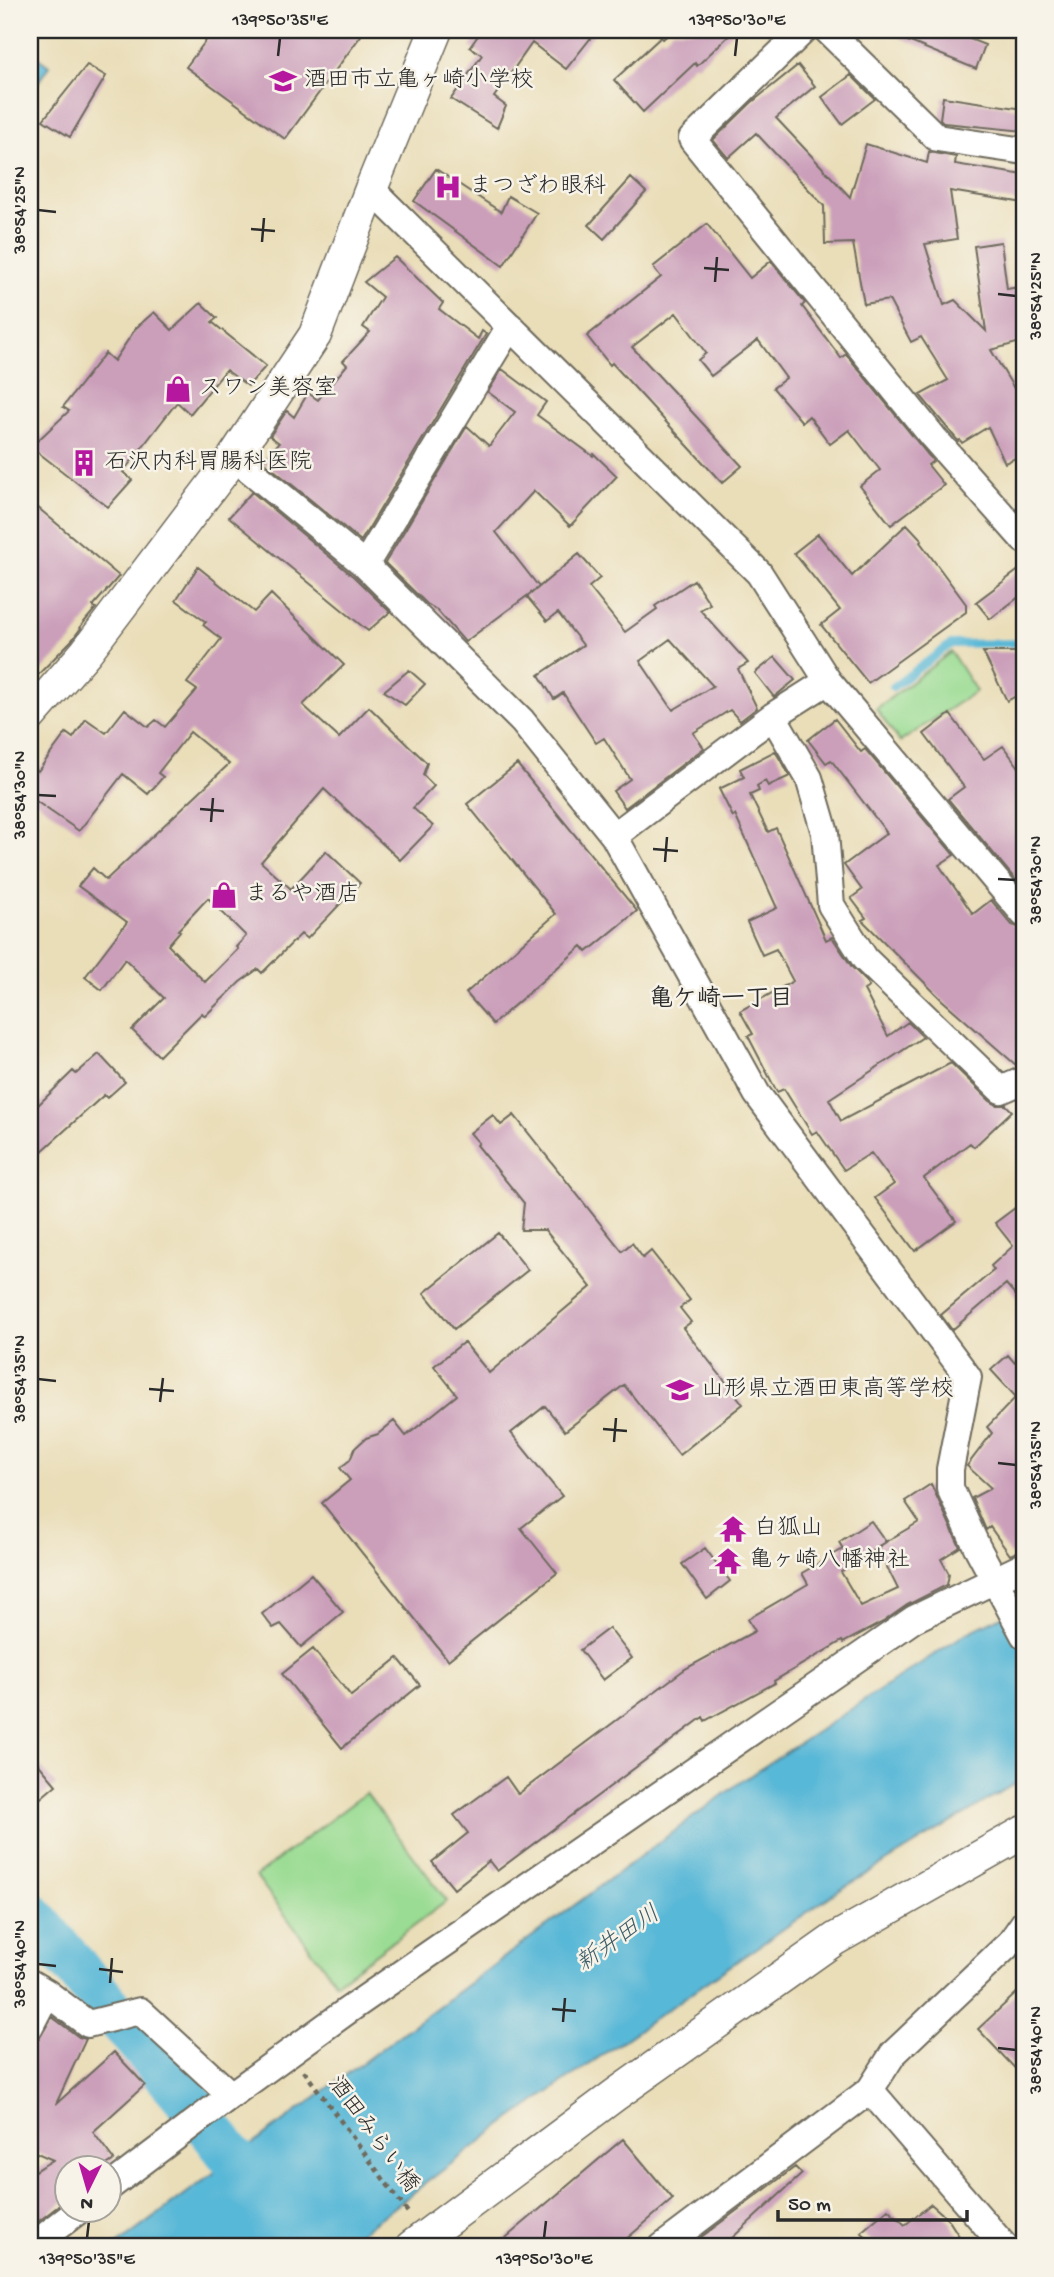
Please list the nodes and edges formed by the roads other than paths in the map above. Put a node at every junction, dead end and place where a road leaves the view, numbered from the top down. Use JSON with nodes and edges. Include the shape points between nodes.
{"nodes":[{"id":1,"x":436,"y":30,"type":"edge"},
{"id":2,"x":804,"y":30,"type":"edge"},
{"id":3,"x":827,"y":30,"type":"edge"},
{"id":4,"x":1024,"y":151,"type":"edge"},
{"id":5,"x":371,"y":189,"type":"junction"},
{"id":6,"x":510,"y":326,"type":"junction"},
{"id":7,"x":234,"y":457,"type":"junction"},
{"id":8,"x":1024,"y":540,"type":"edge"},
{"id":9,"x":365,"y":565,"type":"junction"},
{"id":10,"x":828,"y":681,"type":"junction"},
{"id":11,"x":30,"y":716,"type":"edge"},
{"id":12,"x":773,"y":716,"type":"junction"},
{"id":13,"x":614,"y":836,"type":"junction"},
{"id":14,"x":1024,"y":914,"type":"edge"},
{"id":15,"x":1024,"y":1080,"type":"edge"},
{"id":16,"x":1024,"y":1566,"type":"edge"},
{"id":17,"x":995,"y":1579,"type":"junction"},
{"id":18,"x":1024,"y":1634,"type":"edge"},
{"id":19,"x":1024,"y":1832,"type":"edge"},
{"id":20,"x":1024,"y":1923,"type":"edge"},
{"id":21,"x":38,"y":1988,"type":"edge"},
{"id":22,"x":30,"y":2026,"type":"edge"},
{"id":23,"x":870,"y":2090,"type":"junction"},
{"id":24,"x":231,"y":2095,"type":"junction"},
{"id":25,"x":122,"y":2177,"type":"edge"},
{"id":26,"x":61,"y":2224,"type":"edge"},
{"id":27,"x":418,"y":2242,"type":"edge"},
{"id":28,"x":31,"y":2247,"type":"edge"},
{"id":29,"x":662,"y":2247,"type":"edge"},
{"id":30,"x":1005,"y":2247,"type":"edge"}],
"edges":[{"from":1,"to":5,"type":"street"},
{"from":2,"to":8,"type":"street","via":[[692,139],[933,437]]},
{"from":3,"to":4,"type":"street","via":[[937,138]]},
{"from":5,"to":6,"type":"street"},
{"from":5,"to":7,"type":"street","via":[[315,335]]},
{"from":6,"to":9,"type":"street"},
{"from":6,"to":10,"type":"street","via":[[760,573]]},
{"from":7,"to":9,"type":"street"},
{"from":7,"to":11,"type":"street","via":[[86,652]]},
{"from":9,"to":13,"type":"street","via":[[522,721]]},
{"from":10,"to":12,"type":"street"},
{"from":10,"to":14,"type":"street"},
{"from":12,"to":13,"type":"street"},
{"from":12,"to":15,"type":"street","via":[[809,778],[825,833],[831,905],[866,959],[1001,1090]]},
{"from":13,"to":17,"type":"street","via":[[757,1094],[968,1377],[950,1488]]},
{"from":16,"to":17,"type":"street"},
{"from":17,"to":18,"type":"street"},
{"from":17,"to":24,"type":"street","via":[[914,1619]]},
{"from":19,"to":27,"type":"street","via":[[835,1940]]},
{"from":20,"to":23,"type":"street","via":[[1010,1943],[893,2054]]},
{"from":21,"to":22,"type":"street"},
{"from":21,"to":24,"type":"street","via":[[88,2024],[140,2011]]},
{"from":23,"to":29,"type":"street"},
{"from":23,"to":30,"type":"street"},
{"from":24,"to":25,"type":"street"},
{"from":26,"to":28,"type":"street"}]}
